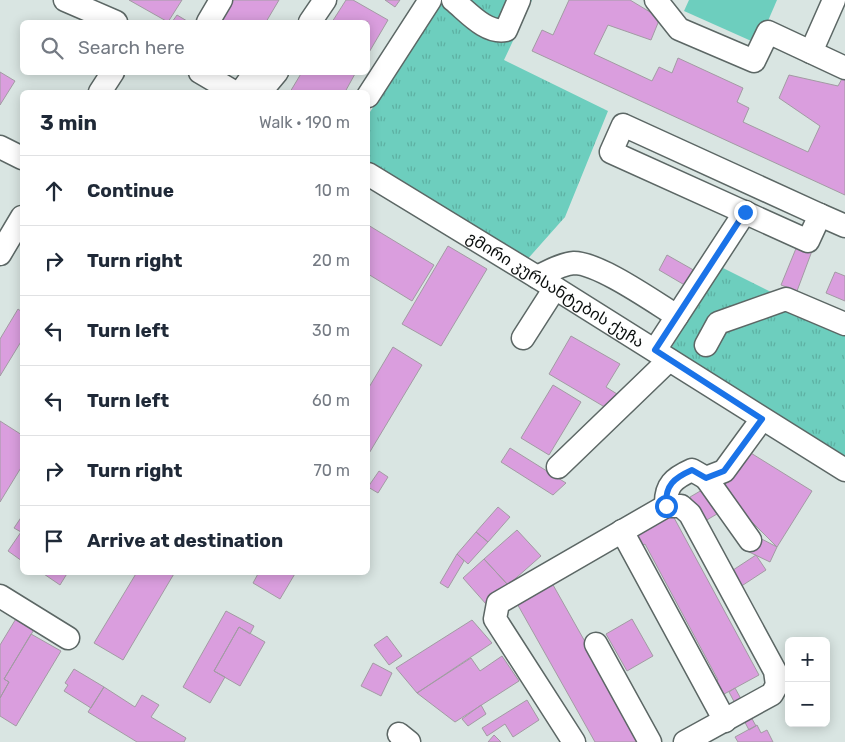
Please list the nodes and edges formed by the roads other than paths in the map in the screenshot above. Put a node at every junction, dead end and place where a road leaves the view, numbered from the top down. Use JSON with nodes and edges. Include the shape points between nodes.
{"nodes":[{"id":1,"x":65,"y":0,"type":"edge"},
{"id":2,"x":221,"y":0,"type":"edge"},
{"id":3,"x":325,"y":0,"type":"edge"},
{"id":4,"x":430,"y":0,"type":"edge"},
{"id":5,"x":453,"y":0,"type":"edge"},
{"id":6,"x":519,"y":0,"type":"edge"},
{"id":7,"x":656,"y":0,"type":"edge"},
{"id":8,"x":834,"y":0,"type":"edge"},
{"id":9,"x":110,"y":13,"type":"edge"},
{"id":10,"x":209,"y":20,"type":"edge"},
{"id":11,"x":311,"y":20,"type":"edge"},
{"id":12,"x":811,"y":52,"type":"junction"},
{"id":13,"x":845,"y":68,"type":"edge"},
{"id":14,"x":111,"y":75,"type":"edge"},
{"id":15,"x":205,"y":75,"type":"edge"},
{"id":16,"x":274,"y":75,"type":"edge"},
{"id":17,"x":245,"y":81,"type":"edge"},
{"id":18,"x":101,"y":90,"type":"edge"},
{"id":19,"x":231,"y":90,"type":"edge"},
{"id":20,"x":370,"y":93,"type":"edge"},
{"id":21,"x":0,"y":147,"type":"edge"},
{"id":22,"x":20,"y":157,"type":"edge"},
{"id":23,"x":370,"y":175,"type":"edge"},
{"id":24,"x":745,"y":212,"type":"junction"},
{"id":25,"x":820,"y":215,"type":"junction"},
{"id":26,"x":20,"y":221,"type":"edge"},
{"id":27,"x":843,"y":222,"type":"edge"},
{"id":28,"x":0,"y":254,"type":"edge"},
{"id":29,"x":546,"y":282,"type":"junction"},
{"id":30,"x":677,"y":316,"type":"junction"},
{"id":31,"x":845,"y":324,"type":"edge"},
{"id":32,"x":523,"y":338,"type":"dead end"},
{"id":33,"x":706,"y":345,"type":"dead end"},
{"id":34,"x":662,"y":355,"type":"junction"},
{"id":35,"x":762,"y":419,"type":"junction"},
{"id":36,"x":558,"y":467,"type":"dead end"},
{"id":37,"x":845,"y":470,"type":"edge"},
{"id":38,"x":706,"y":478,"type":"junction"},
{"id":39,"x":666,"y":506,"type":"junction"},
{"id":40,"x":622,"y":531,"type":"junction"},
{"id":41,"x":750,"y":540,"type":"dead end"},
{"id":42,"x":0,"y":596,"type":"edge"},
{"id":43,"x":68,"y":638,"type":"dead end"},
{"id":44,"x":596,"y":644,"type":"dead end"},
{"id":45,"x":725,"y":721,"type":"junction"},
{"id":46,"x":574,"y":742,"type":"edge"},
{"id":47,"x":650,"y":742,"type":"edge"},
{"id":48,"x":685,"y":742,"type":"edge"}],
"edges":[{"from":1,"to":9,"type":"street"},
{"from":2,"to":10,"type":"street"},
{"from":3,"to":11,"type":"street"},
{"from":4,"to":20,"type":"street"},
{"from":5,"to":6,"type":"street","via":[[490,30],[500,31],[506,30]]},
{"from":7,"to":12,"type":"street","via":[[679,28],[754,61],[768,32]]},
{"from":8,"to":12,"type":"street"},
{"from":12,"to":13,"type":"street"},
{"from":14,"to":18,"type":"street"},
{"from":15,"to":19,"type":"street"},
{"from":16,"to":17,"type":"street","via":[[267,84]]},
{"from":21,"to":22,"type":"street"},
{"from":23,"to":29,"type":"street","name":"გმირი კურსანტების ქუჩა"},
{"from":24,"to":25,"type":"street","via":[[808,241]]},
{"from":24,"to":25,"type":"street","via":[[611,152],[623,125]]},
{"from":24,"to":30,"type":"street"},
{"from":25,"to":27,"type":"street"},
{"from":26,"to":28,"type":"street"},
{"from":29,"to":30,"type":"street","via":[[562,266],[574,263],[597,268]]},
{"from":29,"to":32,"type":"street"},
{"from":29,"to":34,"type":"street","name":"გმირი კურსანტების ქუჩა"},
{"from":30,"to":34,"type":"street"},
{"from":31,"to":33,"type":"street","via":[[786,299],[718,322]]},
{"from":34,"to":35,"type":"street","name":"გმირი კურსანტების ქუჩა"},
{"from":34,"to":36,"type":"street"},
{"from":35,"to":37,"type":"street","name":"გმირი კურსანტების ქუჩა"},
{"from":35,"to":38,"type":"street","via":[[724,471]]},
{"from":38,"to":39,"type":"street","via":[[692,470],[677,477],[666,493]]},
{"from":38,"to":41,"type":"street"},
{"from":39,"to":40,"type":"street"},
{"from":39,"to":45,"type":"street","via":[[680,506],[690,514],[775,672],[777,685],[772,694]]},
{"from":40,"to":45,"type":"street"},
{"from":40,"to":46,"type":"street","via":[[498,603],[494,618]]},
{"from":42,"to":43,"type":"street"},
{"from":44,"to":47,"type":"street"},
{"from":45,"to":48,"type":"street"}]}
